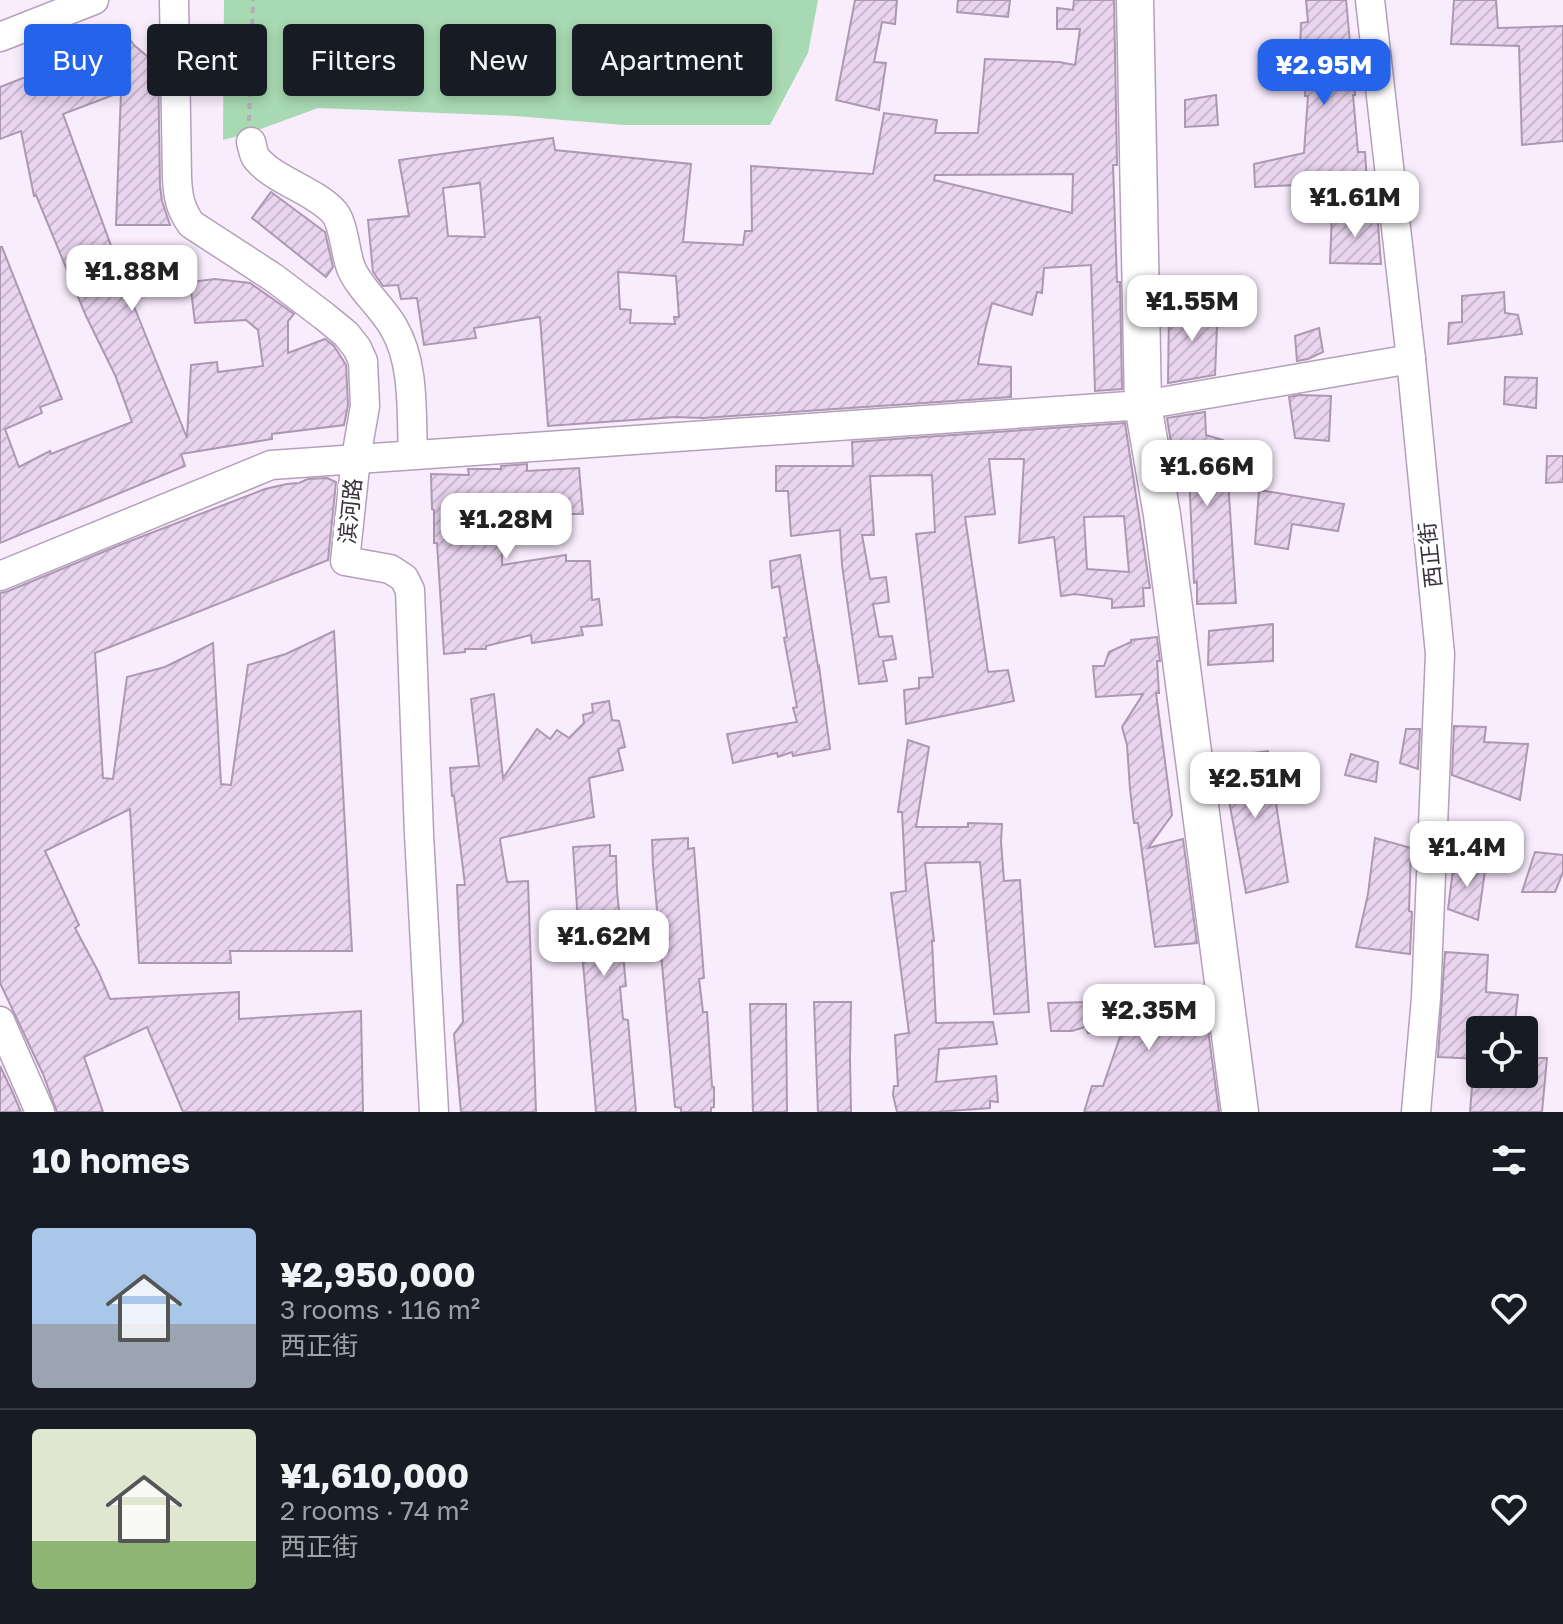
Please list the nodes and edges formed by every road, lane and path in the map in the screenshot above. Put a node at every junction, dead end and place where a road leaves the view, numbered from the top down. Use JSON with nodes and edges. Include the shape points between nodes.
{"nodes":[{"id":1,"x":94,"y":0,"type":"edge"},
{"id":2,"x":174,"y":0,"type":"edge"},
{"id":3,"x":253,"y":0,"type":"edge"},
{"id":4,"x":1135,"y":0,"type":"edge"},
{"id":5,"x":1370,"y":0,"type":"edge"},
{"id":6,"x":0,"y":37,"type":"edge"},
{"id":7,"x":251,"y":142,"type":"joint"},
{"id":8,"x":1411,"y":359,"type":"junction"},
{"id":9,"x":1143,"y":405,"type":"junction"},
{"id":10,"x":413,"y":454,"type":"junction"},
{"id":11,"x":356,"y":458,"type":"junction"},
{"id":12,"x":0,"y":576,"type":"edge"},
{"id":13,"x":0,"y":1021,"type":"edge"},
{"id":14,"x":40,"y":1112,"type":"edge"},
{"id":15,"x":434,"y":1112,"type":"edge"},
{"id":16,"x":1240,"y":1112,"type":"edge"},
{"id":17,"x":1416,"y":1112,"type":"edge"}],
"edges":[{"from":1,"to":6,"type":"street"},
{"from":2,"to":11,"type":"street","name":"滨河路","via":[[182,212],[191,224],[324,316],[357,348],[363,361],[365,406]]},
{"from":3,"to":7,"type":"path"},
{"from":4,"to":9,"type":"main road"},
{"from":5,"to":8,"type":"street","name":"西正街"},
{"from":7,"to":10,"type":"street","via":[[265,167],[337,214],[350,267],[405,350]]},
{"from":8,"to":9,"type":"street"},
{"from":8,"to":17,"type":"street","name":"西正街","via":[[1440,654],[1426,998]]},
{"from":9,"to":10,"type":"street"},
{"from":9,"to":16,"type":"main road"},
{"from":10,"to":11,"type":"street"},
{"from":11,"to":12,"type":"street","via":[[271,465]]},
{"from":11,"to":15,"type":"street","name":"滨河路","via":[[345,561],[390,569],[410,590]]},
{"from":13,"to":14,"type":"street"}]}
